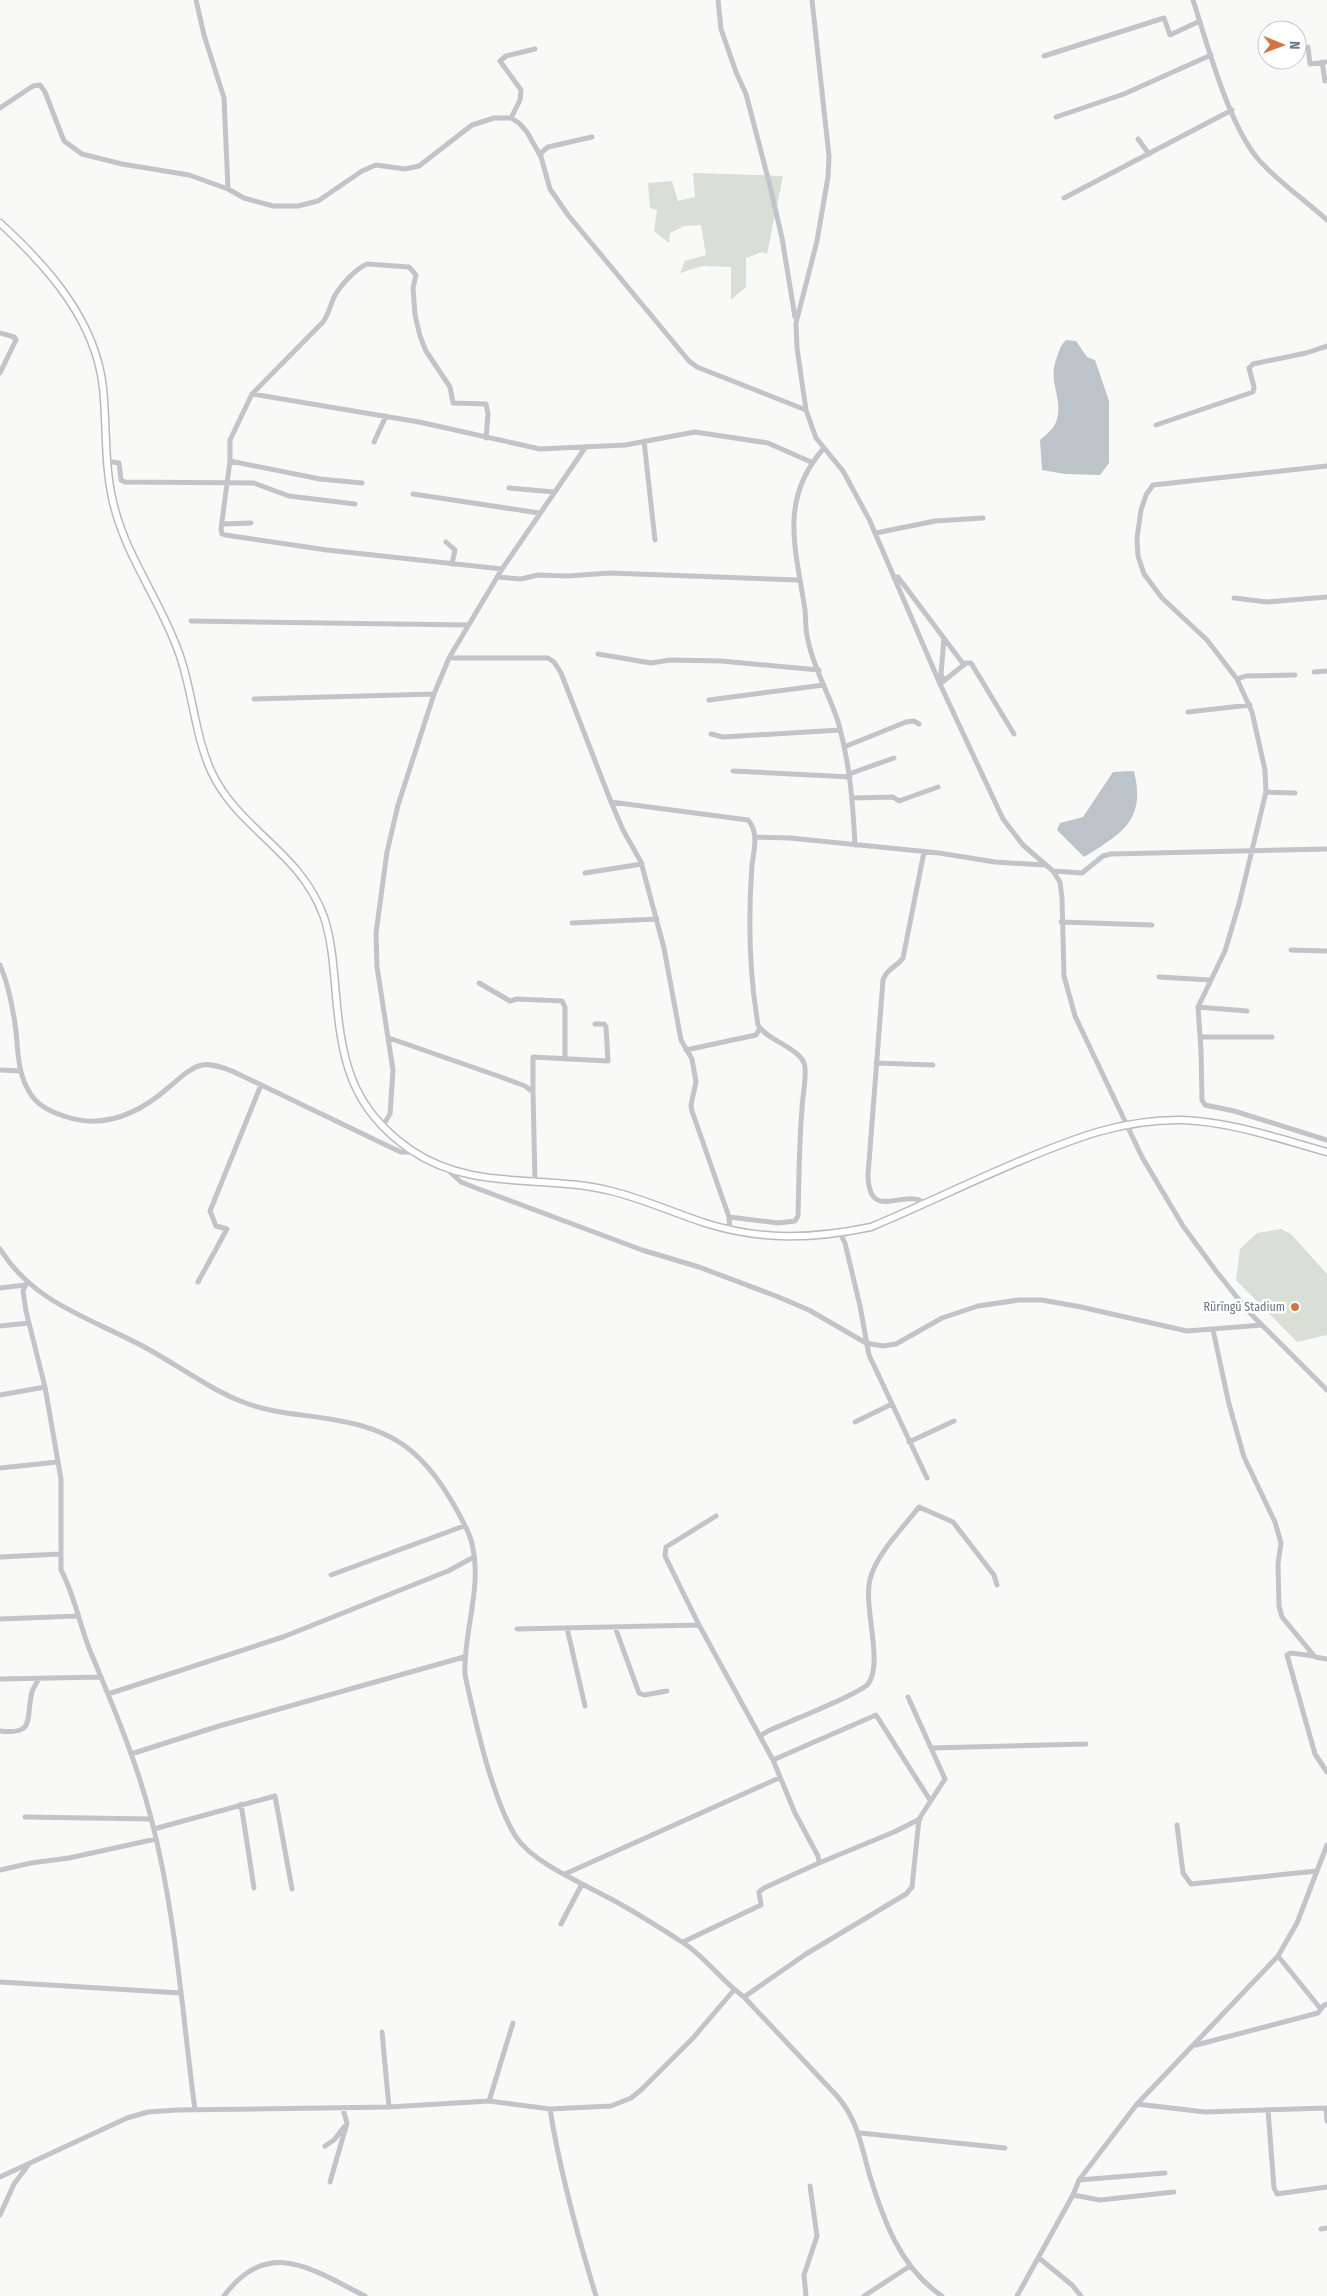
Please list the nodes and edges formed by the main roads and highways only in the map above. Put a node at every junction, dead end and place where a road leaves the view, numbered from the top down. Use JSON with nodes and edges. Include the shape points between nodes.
{"nodes":[{"id":1,"x":0,"y":224,"type":"edge"},
{"id":2,"x":1327,"y":1152,"type":"edge"}],
"edges":[{"from":1,"to":2,"type":"main road","via":[[37,261],[90,334],[103,388],[106,461],[120,529],[180,654],[211,770],[236,809],[294,865],[317,901],[332,950],[346,1065],[363,1102],[382,1127],[414,1152],[448,1170],[485,1178],[608,1190],[730,1230],[769,1237],[840,1233],[871,1227],[1060,1144],[1127,1123],[1185,1120],[1240,1128]]}]}
